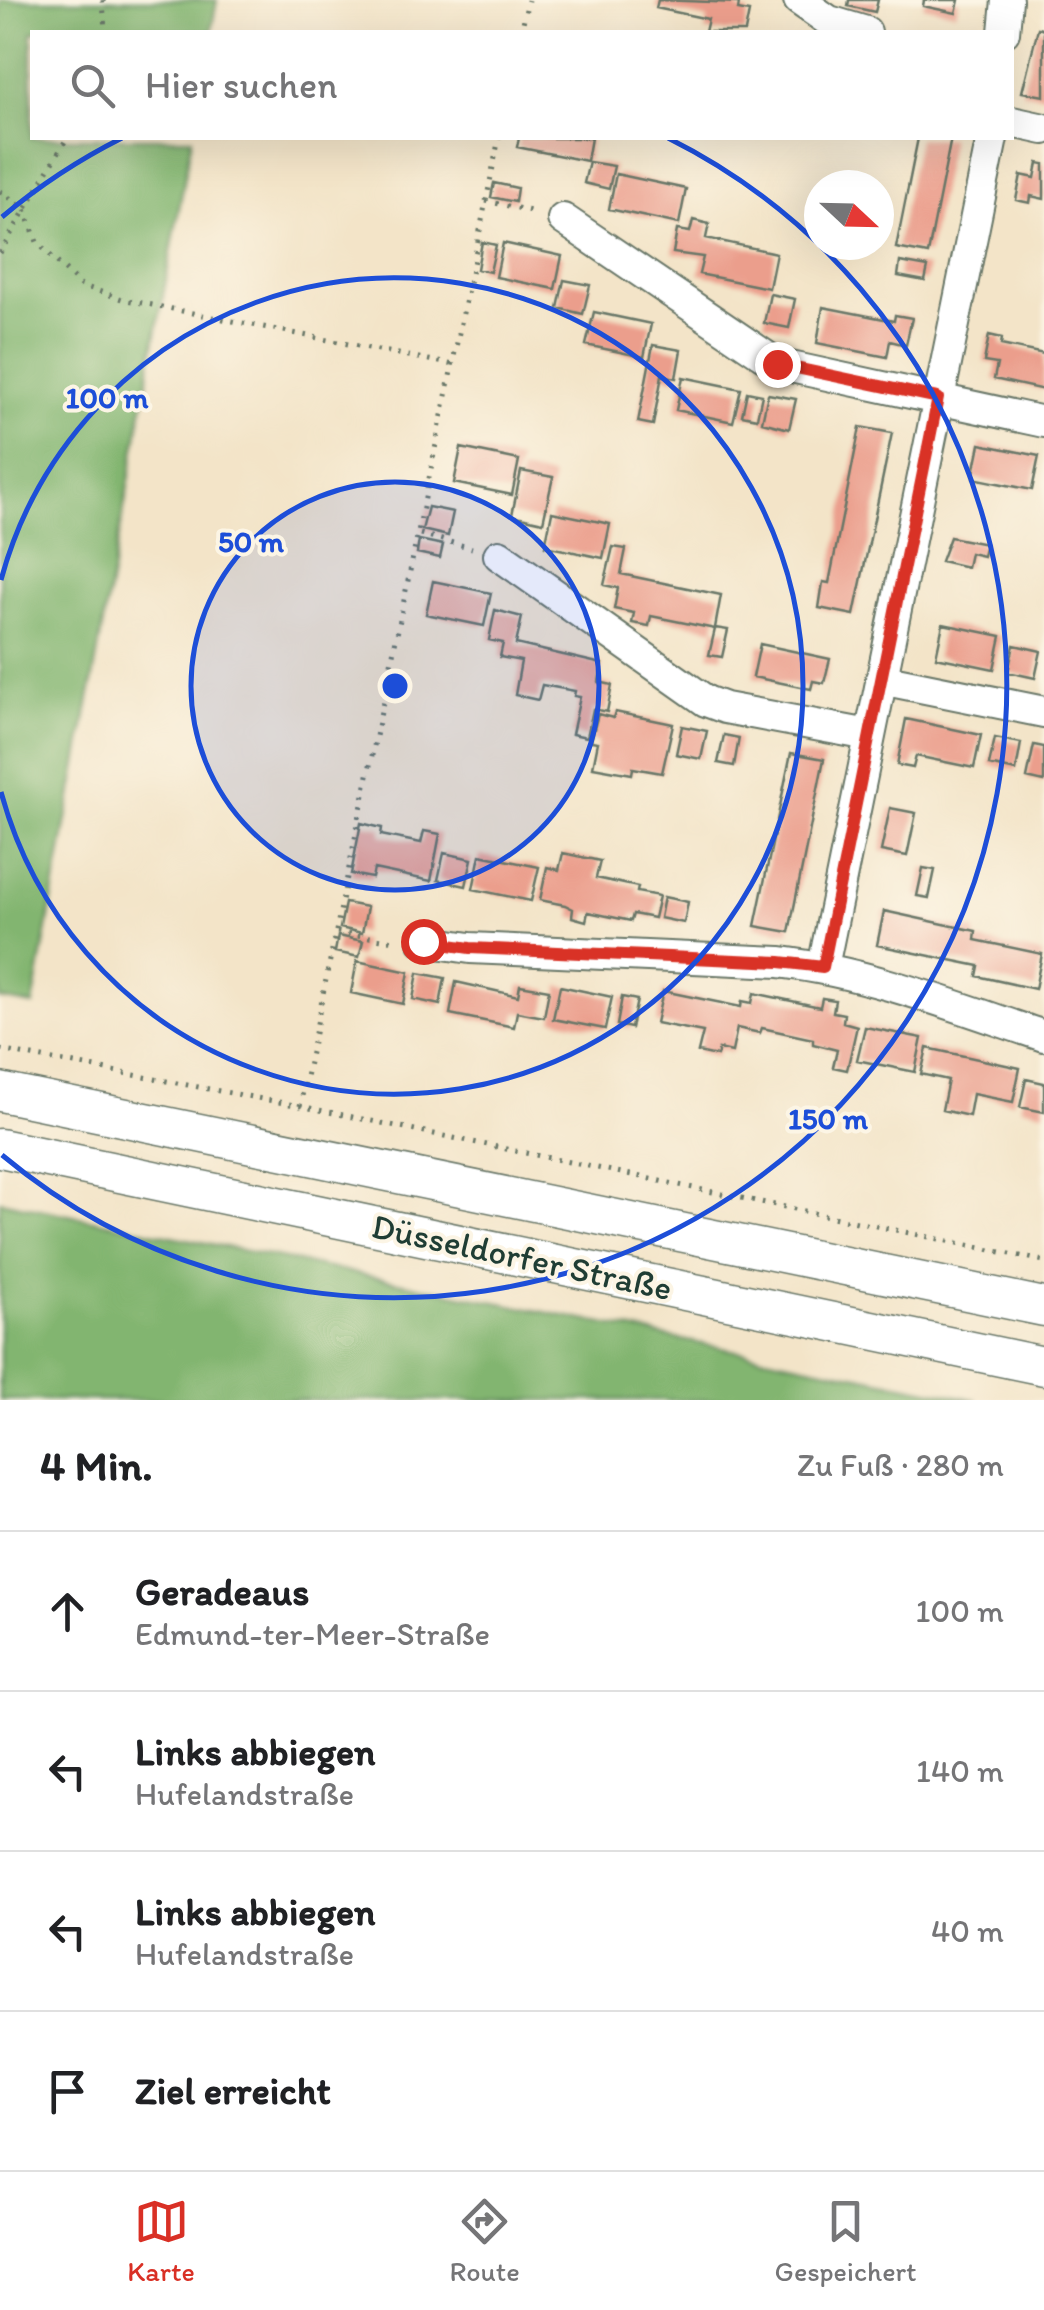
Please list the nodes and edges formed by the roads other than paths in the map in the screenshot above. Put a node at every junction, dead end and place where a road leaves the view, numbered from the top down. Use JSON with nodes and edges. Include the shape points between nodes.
{"nodes":[{"id":1,"x":799,"y":0,"type":"edge"},
{"id":2,"x":1006,"y":0,"type":"edge"},
{"id":3,"x":859,"y":30,"type":"edge"},
{"id":4,"x":1004,"y":30,"type":"edge"},
{"id":5,"x":1014,"y":122,"type":"edge"},
{"id":6,"x":1044,"y":129,"type":"edge"},
{"id":7,"x":992,"y":140,"type":"edge"},
{"id":8,"x":563,"y":218,"type":"road end"},
{"id":9,"x":938,"y":398,"type":"junction"},
{"id":10,"x":1044,"y":422,"type":"edge"},
{"id":11,"x":499,"y":555,"type":"road end"},
{"id":12,"x":881,"y":679,"type":"junction"},
{"id":13,"x":1044,"y":712,"type":"edge"},
{"id":14,"x":869,"y":736,"type":"junction"},
{"id":15,"x":423,"y":941,"type":"road end"},
{"id":16,"x":823,"y":967,"type":"junction"},
{"id":17,"x":1044,"y":1036,"type":"edge"},
{"id":18,"x":0,"y":1092,"type":"edge"},
{"id":19,"x":0,"y":1148,"type":"edge"},
{"id":20,"x":1044,"y":1307,"type":"edge"},
{"id":21,"x":1044,"y":1366,"type":"edge"}],
"edges":[{"from":1,"to":3,"type":"street","via":[[829,21]]},
{"from":2,"to":4,"type":"street"},
{"from":5,"to":6,"type":"street"},
{"from":7,"to":9,"type":"street"},
{"from":8,"to":9,"type":"street","via":[[777,364]]},
{"from":9,"to":10,"type":"street"},
{"from":9,"to":12,"type":"street"},
{"from":11,"to":14,"type":"street","via":[[706,701]]},
{"from":12,"to":13,"type":"street"},
{"from":12,"to":14,"type":"street"},
{"from":14,"to":16,"type":"street"},
{"from":15,"to":16,"type":"street"},
{"from":16,"to":17,"type":"street"},
{"from":18,"to":20,"type":"main road","name":"Düsseldorfer Straße"},
{"from":19,"to":21,"type":"main road","name":"Düsseldorfer Straße"}]}
